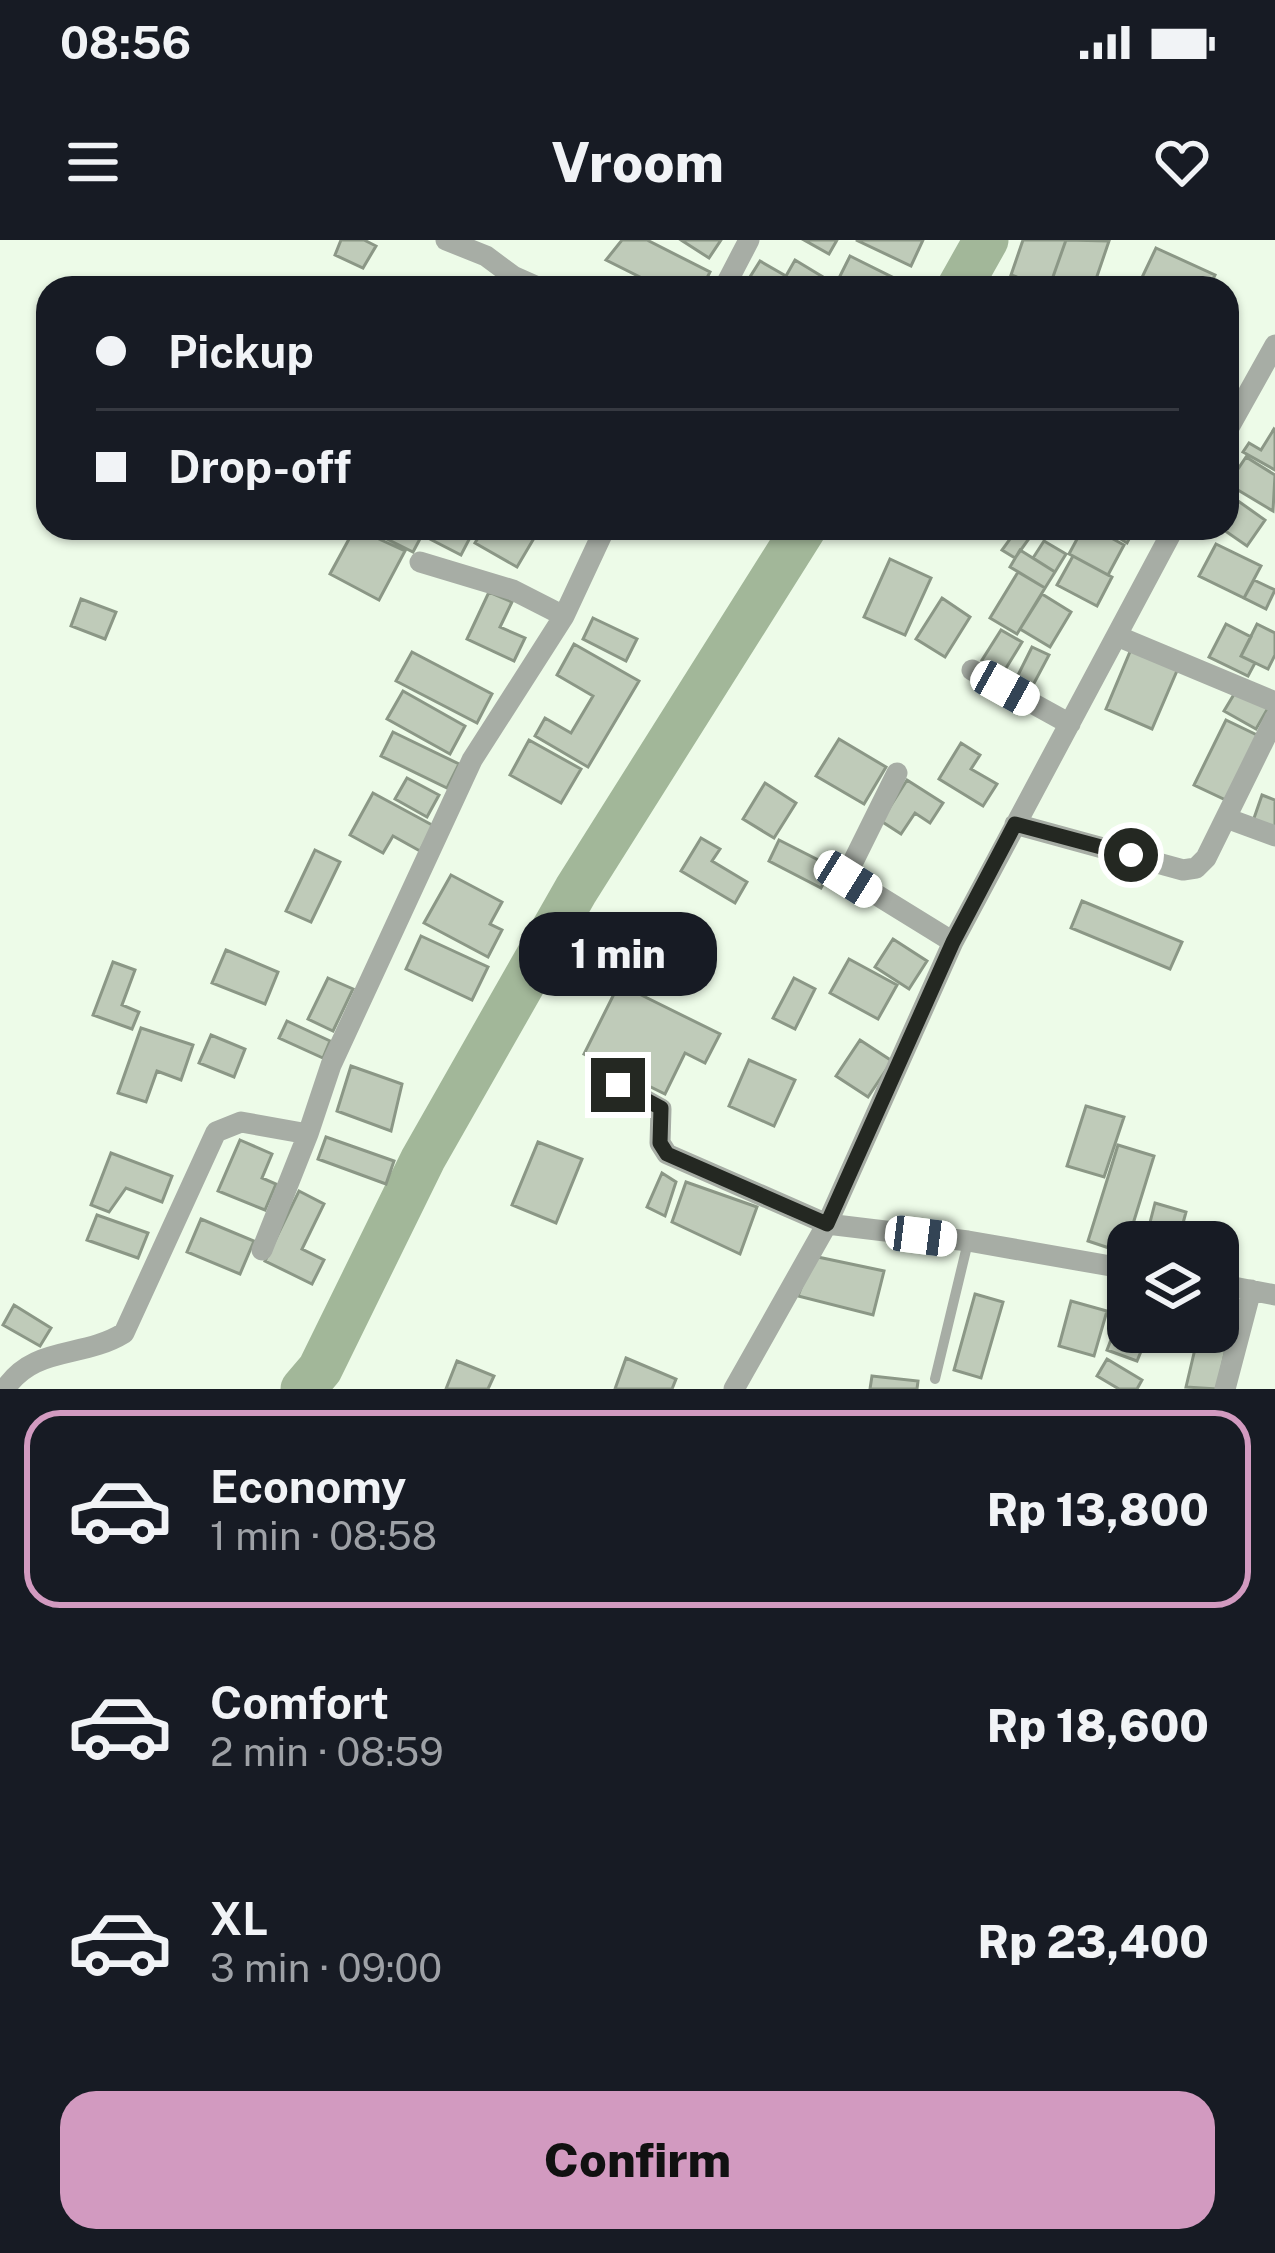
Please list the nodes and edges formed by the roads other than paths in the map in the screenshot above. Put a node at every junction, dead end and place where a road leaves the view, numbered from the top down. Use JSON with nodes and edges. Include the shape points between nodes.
{"nodes":[{"id":1,"x":446,"y":240,"type":"edge"},
{"id":2,"x":749,"y":240,"type":"edge"},
{"id":3,"x":497,"y":250,"type":"edge"},
{"id":4,"x":513,"y":276,"type":"edge"},
{"id":5,"x":730,"y":276,"type":"edge"},
{"id":6,"x":1275,"y":345,"type":"edge"},
{"id":7,"x":1239,"y":409,"type":"edge"},
{"id":8,"x":599,"y":540,"type":"edge"},
{"id":9,"x":1168,"y":540,"type":"edge"},
{"id":10,"x":420,"y":562,"type":"dead end"},
{"id":11,"x":564,"y":616,"type":"junction"},
{"id":12,"x":1117,"y":636,"type":"junction"},
{"id":13,"x":972,"y":670,"type":"dead end"},
{"id":14,"x":1275,"y":702,"type":"edge"},
{"id":15,"x":1275,"y":718,"type":"edge"},
{"id":16,"x":1070,"y":724,"type":"junction"},
{"id":17,"x":897,"y":772,"type":"dead end"},
{"id":18,"x":1226,"y":818,"type":"junction"},
{"id":19,"x":1015,"y":824,"type":"junction"},
{"id":20,"x":1275,"y":836,"type":"edge"},
{"id":21,"x":953,"y":942,"type":"junction"},
{"id":22,"x":618,"y":1085,"type":"dead end"},
{"id":23,"x":308,"y":1134,"type":"junction"},
{"id":24,"x":827,"y":1224,"type":"junction"},
{"id":25,"x":968,"y":1241,"type":"junction"},
{"id":26,"x":262,"y":1250,"type":"dead end"},
{"id":27,"x":1107,"y":1265,"type":"edge"},
{"id":28,"x":1239,"y":1288,"type":"edge"},
{"id":29,"x":1251,"y":1290,"type":"junction"},
{"id":30,"x":1275,"y":1295,"type":"edge"},
{"id":31,"x":934,"y":1379,"type":"dead end"},
{"id":32,"x":5,"y":1389,"type":"edge"},
{"id":33,"x":734,"y":1389,"type":"edge"},
{"id":34,"x":1225,"y":1389,"type":"edge"}],
"edges":[{"from":1,"to":3,"type":"street"},
{"from":2,"to":5,"type":"street"},
{"from":3,"to":4,"type":"street"},
{"from":6,"to":7,"type":"street"},
{"from":8,"to":11,"type":"street"},
{"from":9,"to":12,"type":"street"},
{"from":10,"to":11,"type":"street","via":[[513,590]]},
{"from":11,"to":23,"type":"street","via":[[472,760],[331,1065]]},
{"from":12,"to":14,"type":"street"},
{"from":12,"to":16,"type":"street"},
{"from":13,"to":16,"type":"street"},
{"from":15,"to":18,"type":"street"},
{"from":16,"to":19,"type":"street"},
{"from":17,"to":21,"type":"street","via":[[847,876]]},
{"from":18,"to":19,"type":"street","via":[[1203,863],[1183,870]]},
{"from":18,"to":20,"type":"street"},
{"from":19,"to":21,"type":"street"},
{"from":21,"to":24,"type":"street"},
{"from":22,"to":24,"type":"street","via":[[661,1108],[667,1154]]},
{"from":23,"to":26,"type":"street"},
{"from":23,"to":32,"type":"street","via":[[241,1122],[216,1132],[124,1333],[102,1346],[38,1359]]},
{"from":24,"to":25,"type":"street"},
{"from":24,"to":33,"type":"street"},
{"from":25,"to":27,"type":"street"},
{"from":25,"to":31,"type":"lane"},
{"from":28,"to":29,"type":"street"},
{"from":29,"to":30,"type":"street"},
{"from":29,"to":34,"type":"street"}]}
